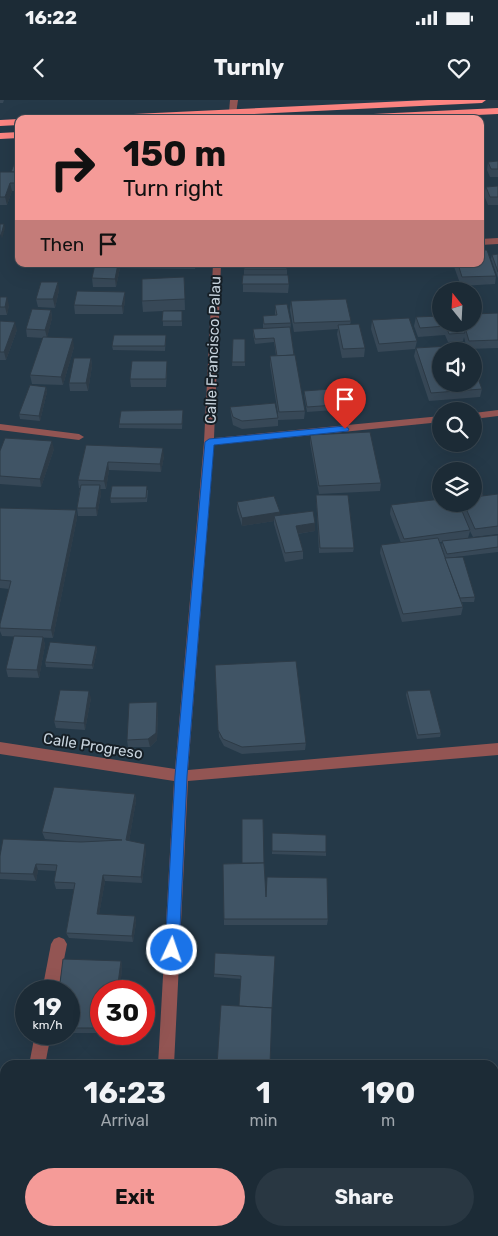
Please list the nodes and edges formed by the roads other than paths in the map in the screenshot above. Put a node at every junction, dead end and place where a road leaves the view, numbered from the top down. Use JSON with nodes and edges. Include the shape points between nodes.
{"nodes":[{"id":1,"x":234,"y":100,"type":"edge"},
{"id":2,"x":482,"y":100,"type":"edge"},
{"id":3,"x":498,"y":111,"type":"edge"},
{"id":4,"x":233,"y":112,"type":"junction"},
{"id":5,"x":172,"y":115,"type":"edge"},
{"id":6,"x":415,"y":115,"type":"edge"},
{"id":7,"x":15,"y":122,"type":"edge"},
{"id":8,"x":0,"y":123,"type":"edge"},
{"id":9,"x":15,"y":135,"type":"edge"},
{"id":10,"x":0,"y":136,"type":"edge"},
{"id":11,"x":498,"y":241,"type":"edge"},
{"id":12,"x":484,"y":242,"type":"edge"},
{"id":13,"x":217,"y":267,"type":"edge"},
{"id":14,"x":498,"y":413,"type":"edge"},
{"id":15,"x":482,"y":415,"type":"edge"},
{"id":16,"x":432,"y":420,"type":"edge"},
{"id":17,"x":0,"y":427,"type":"edge"},
{"id":18,"x":79,"y":437,"type":"dead end"},
{"id":19,"x":209,"y":442,"type":"junction"},
{"id":20,"x":0,"y":748,"type":"edge"},
{"id":21,"x":498,"y":749,"type":"edge"},
{"id":22,"x":181,"y":776,"type":"junction"},
{"id":23,"x":59,"y":944,"type":"dead end"},
{"id":24,"x":52,"y":980,"type":"edge"},
{"id":25,"x":41,"y":1045,"type":"edge"},
{"id":26,"x":38,"y":1060,"type":"edge"},
{"id":27,"x":166,"y":1060,"type":"edge"}],
"edges":[{"from":1,"to":4,"type":"street"},
{"from":2,"to":4,"type":"highway"},
{"from":3,"to":6,"type":"highway"},
{"from":4,"to":5,"type":"highway"},
{"from":7,"to":8,"type":"highway"},
{"from":9,"to":10,"type":"highway"},
{"from":11,"to":12,"type":"street"},
{"from":13,"to":19,"type":"street","name":"Calle Francisco Palau"},
{"from":14,"to":15,"type":"street"},
{"from":16,"to":19,"type":"street"},
{"from":17,"to":18,"type":"street"},
{"from":19,"to":22,"type":"street","name":"Calle Francisco Palau"},
{"from":20,"to":22,"type":"street","name":"Calle Progreso"},
{"from":21,"to":22,"type":"street","name":"Calle Progreso"},
{"from":22,"to":27,"type":"street","name":"Calle Francisco Palau"},
{"from":23,"to":24,"type":"street"},
{"from":25,"to":26,"type":"street"}]}
